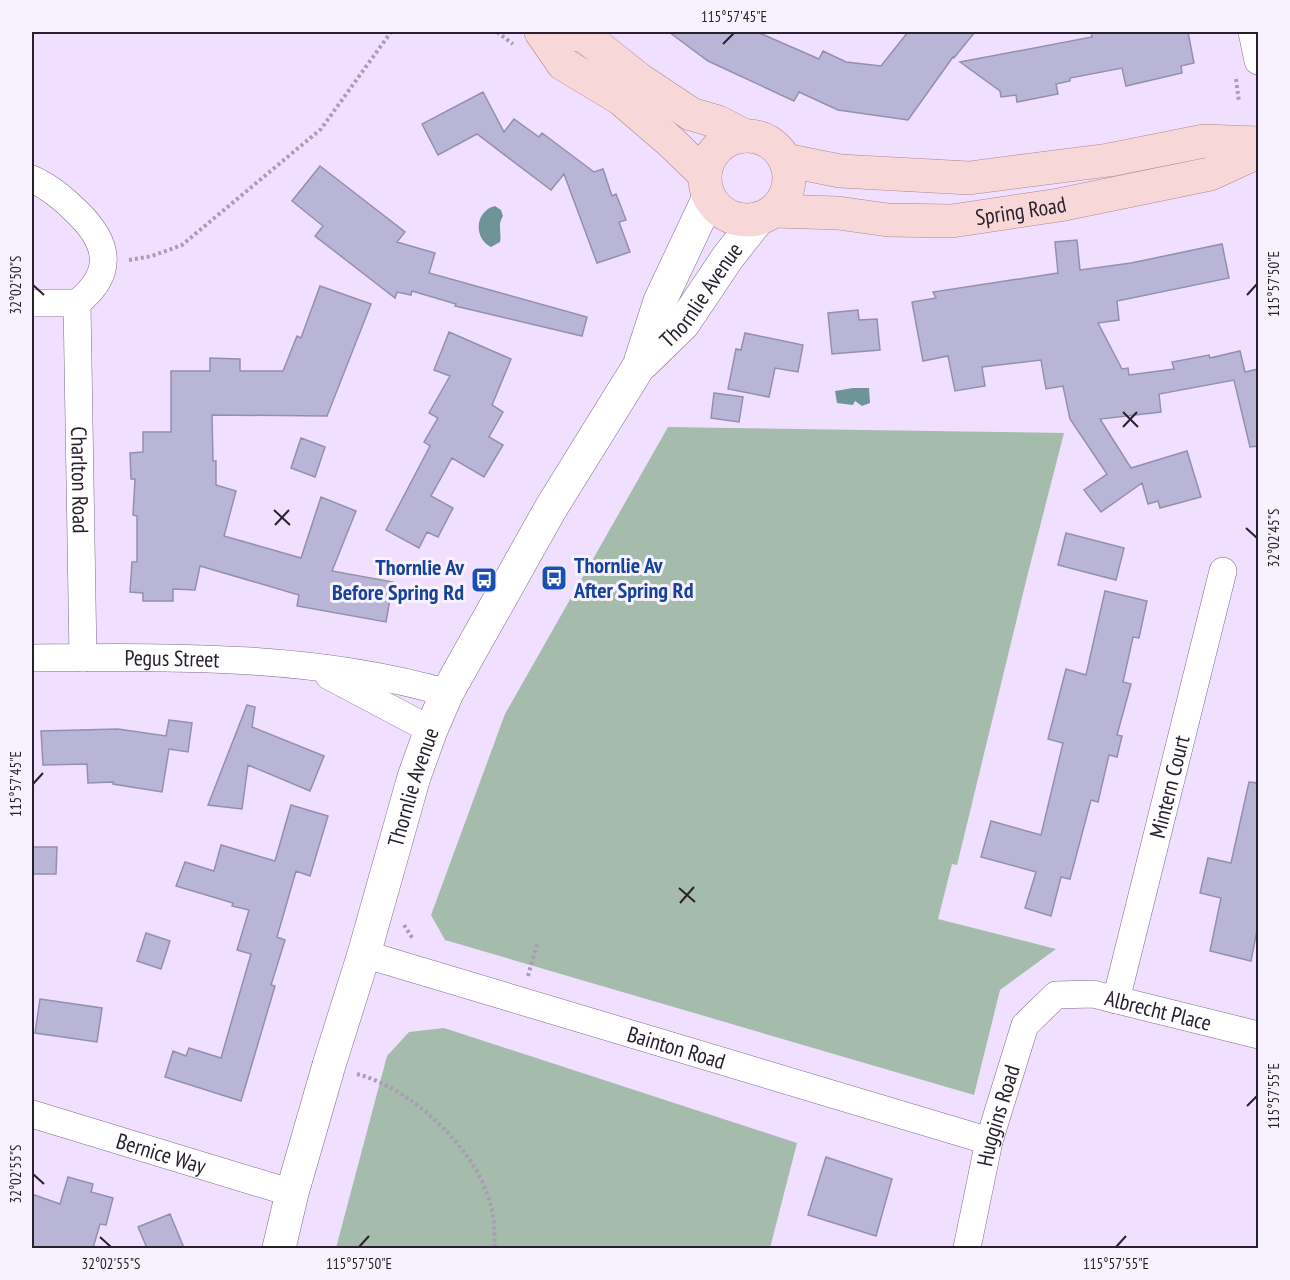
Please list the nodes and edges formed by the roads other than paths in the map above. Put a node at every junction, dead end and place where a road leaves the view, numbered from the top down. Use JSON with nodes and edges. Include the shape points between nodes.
{"nodes":[{"id":1,"x":541,"y":32,"type":"edge"},
{"id":2,"x":567,"y":32,"type":"edge"},
{"id":3,"x":1252,"y":32,"type":"edge"},
{"id":4,"x":1258,"y":61,"type":"edge"},
{"id":5,"x":746,"y":136,"type":"junction"},
{"id":6,"x":1258,"y":142,"type":"edge"},
{"id":7,"x":1258,"y":152,"type":"edge"},
{"id":8,"x":785,"y":160,"type":"junction"},
{"id":9,"x":32,"y":179,"type":"edge"},
{"id":10,"x":707,"y":186,"type":"junction"},
{"id":11,"x":766,"y":215,"type":"junction"},
{"id":12,"x":32,"y":303,"type":"edge"},
{"id":13,"x":77,"y":303,"type":"junction"},
{"id":14,"x":639,"y":366,"type":"junction"},
{"id":15,"x":1223,"y":571,"type":"dead end"},
{"id":16,"x":32,"y":658,"type":"edge"},
{"id":17,"x":83,"y":658,"type":"junction"},
{"id":18,"x":312,"y":667,"type":"junction"},
{"id":19,"x":447,"y":693,"type":"junction"},
{"id":20,"x":431,"y":730,"type":"junction"},
{"id":21,"x":364,"y":954,"type":"junction"},
{"id":22,"x":1056,"y":995,"type":"joint"},
{"id":23,"x":1116,"y":1000,"type":"junction"},
{"id":24,"x":1258,"y":1035,"type":"edge"},
{"id":25,"x":32,"y":1114,"type":"edge"},
{"id":26,"x":989,"y":1141,"type":"junction"},
{"id":27,"x":292,"y":1193,"type":"junction"},
{"id":28,"x":279,"y":1248,"type":"edge"},
{"id":29,"x":968,"y":1248,"type":"edge"}],
"edges":[{"from":1,"to":10,"type":"main road","name":"Spring Road","via":[[563,64],[621,99],[671,142]]},
{"from":2,"to":5,"type":"main road","via":[[586,37],[640,80],[692,114]]},
{"from":3,"to":4,"type":"street"},
{"from":5,"to":8,"type":"main road","via":[[769,142]]},
{"from":5,"to":10,"type":"main road","via":[[723,144],[711,158]]},
{"from":6,"to":8,"type":"main road","name":"Spring Road","via":[[1204,141],[1109,160],[969,178],[840,171]]},
{"from":7,"to":11,"type":"main road","name":"Spring Road","via":[[1210,174],[1059,205],[952,221],[888,220],[838,213]]},
{"from":8,"to":11,"type":"main road","via":[[788,187],[783,200]]},
{"from":9,"to":13,"type":"street","via":[[69,204],[89,223],[101,244],[104,264],[100,277]]},
{"from":10,"to":11,"type":"main road","name":"Spring Road","via":[[718,208],[730,217],[744,220]]},
{"from":10,"to":14,"type":"main road","name":"Thornlie Avenue","via":[[660,301]]},
{"from":11,"to":14,"type":"main road","name":"Thornlie Avenue","via":[[728,258],[683,324]]},
{"from":12,"to":13,"type":"street"},
{"from":13,"to":17,"type":"street","name":"Charlton Road"},
{"from":14,"to":19,"type":"main road","name":"Thornlie Avenue","via":[[551,508]]},
{"from":15,"to":23,"type":"street","name":"Mintern Court"},
{"from":16,"to":17,"type":"street","name":"Pegus Street"},
{"from":17,"to":18,"type":"street","name":"Pegus Street","via":[[260,661]]},
{"from":18,"to":19,"type":"street","name":"Pegus Street","via":[[410,682]]},
{"from":18,"to":20,"type":"street","name":"Pegus Street"},
{"from":19,"to":20,"type":"main road","name":"Thornlie Avenue"},
{"from":20,"to":21,"type":"main road","name":"Thornlie Avenue"},
{"from":21,"to":26,"type":"street","name":"Bainton Road"},
{"from":21,"to":27,"type":"main road","name":"Thornlie Avenue"},
{"from":22,"to":23,"type":"street","name":"Albrecht Place","via":[[1093,994]]},
{"from":22,"to":26,"type":"street","name":"Huggins Road","via":[[1025,1025]]},
{"from":23,"to":24,"type":"street","name":"Albrecht Place"},
{"from":25,"to":27,"type":"street","name":"Bernice Way"},
{"from":26,"to":29,"type":"street","name":"Huggins Road"},
{"from":27,"to":28,"type":"main road","name":"Thornlie Avenue"}]}
